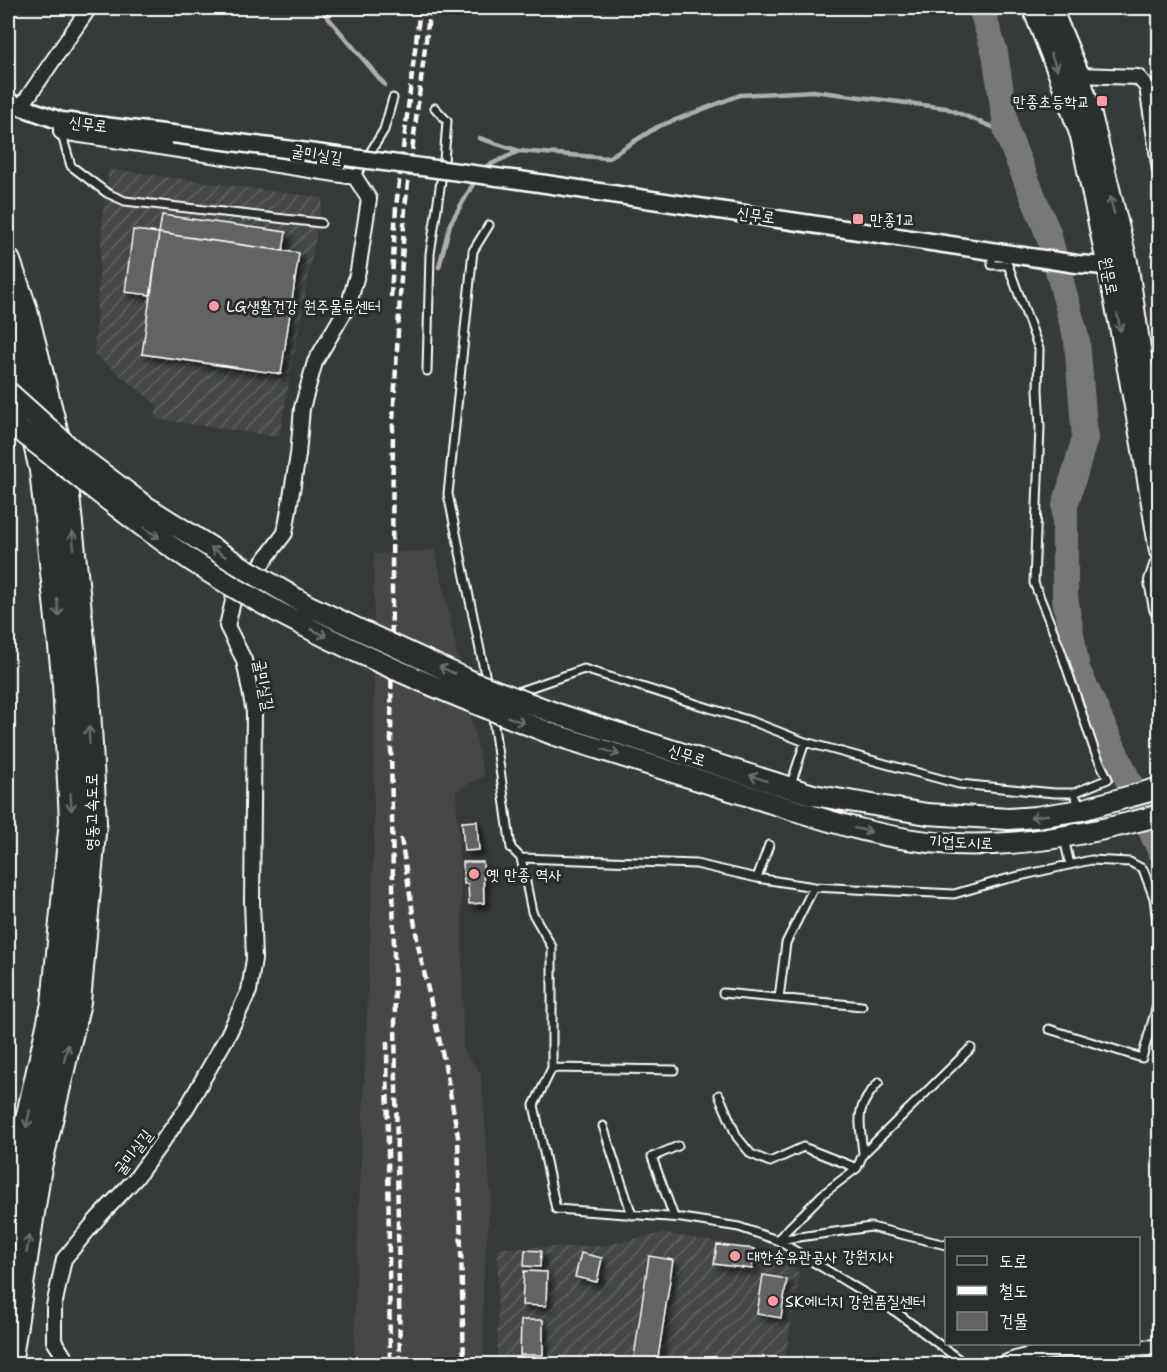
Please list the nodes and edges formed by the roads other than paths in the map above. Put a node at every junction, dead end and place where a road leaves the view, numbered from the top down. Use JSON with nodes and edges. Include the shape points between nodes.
{"nodes":[{"id":1,"x":89,"y":8,"type":"edge"},
{"id":2,"x":1033,"y":8,"type":"edge"},
{"id":3,"x":1051,"y":8,"type":"edge"},
{"id":4,"x":1079,"y":75,"type":"junction"},
{"id":5,"x":393,"y":98,"type":"dead end"},
{"id":6,"x":14,"y":104,"type":"edge"},
{"id":7,"x":435,"y":108,"type":"dead end"},
{"id":8,"x":61,"y":127,"type":"junction"},
{"id":9,"x":1160,"y":170,"type":"edge"},
{"id":10,"x":355,"y":177,"type":"junction"},
{"id":11,"x":321,"y":223,"type":"dead end"},
{"id":12,"x":489,"y":225,"type":"dead end"},
{"id":13,"x":993,"y":250,"type":"junction"},
{"id":14,"x":8,"y":261,"type":"edge"},
{"id":15,"x":1127,"y":262,"type":"junction"},
{"id":16,"x":1107,"y":266,"type":"junction"},
{"id":17,"x":8,"y":323,"type":"edge"},
{"id":18,"x":427,"y":371,"type":"dead end"},
{"id":19,"x":8,"y":392,"type":"edge"},
{"id":20,"x":8,"y":418,"type":"edge"},
{"id":21,"x":1160,"y":473,"type":"edge"},
{"id":22,"x":1160,"y":551,"type":"edge"},
{"id":23,"x":1160,"y":566,"type":"edge"},
{"id":24,"x":1160,"y":608,"type":"edge"},
{"id":25,"x":490,"y":699,"type":"junction"},
{"id":26,"x":806,"y":742,"type":"junction"},
{"id":27,"x":1160,"y":776,"type":"edge"},
{"id":28,"x":793,"y":778,"type":"dead end"},
{"id":29,"x":1160,"y":788,"type":"edge"},
{"id":30,"x":1116,"y":798,"type":"junction"},
{"id":31,"x":1077,"y":801,"type":"junction"},
{"id":32,"x":810,"y":804,"type":"junction"},
{"id":33,"x":1160,"y":815,"type":"edge"},
{"id":34,"x":1118,"y":827,"type":"junction"},
{"id":35,"x":1160,"y":830,"type":"edge"},
{"id":36,"x":1064,"y":837,"type":"junction"},
{"id":37,"x":769,"y":845,"type":"dead end"},
{"id":38,"x":521,"y":858,"type":"junction"},
{"id":39,"x":1070,"y":865,"type":"junction"},
{"id":40,"x":757,"y":878,"type":"junction"},
{"id":41,"x":814,"y":887,"type":"junction"},
{"id":42,"x":1160,"y":947,"type":"edge"},
{"id":43,"x":723,"y":993,"type":"dead end"},
{"id":44,"x":1160,"y":995,"type":"edge"},
{"id":45,"x":779,"y":998,"type":"junction"},
{"id":46,"x":862,"y":1006,"type":"dead end"},
{"id":47,"x":1049,"y":1029,"type":"dead end"},
{"id":48,"x":971,"y":1048,"type":"dead end"},
{"id":49,"x":552,"y":1068,"type":"junction"},
{"id":50,"x":675,"y":1070,"type":"dead end"},
{"id":51,"x":879,"y":1082,"type":"dead end"},
{"id":52,"x":719,"y":1095,"type":"dead end"},
{"id":53,"x":603,"y":1126,"type":"dead end"},
{"id":54,"x":678,"y":1146,"type":"dead end"},
{"id":55,"x":863,"y":1154,"type":"junction"},
{"id":56,"x":857,"y":1168,"type":"junction"},
{"id":57,"x":632,"y":1215,"type":"junction"},
{"id":58,"x":674,"y":1217,"type":"junction"},
{"id":59,"x":8,"y":1233,"type":"edge"},
{"id":60,"x":777,"y":1240,"type":"junction"},
{"id":61,"x":945,"y":1245,"type":"edge"},
{"id":62,"x":1160,"y":1347,"type":"edge"},
{"id":63,"x":9,"y":1365,"type":"edge"},
{"id":64,"x":69,"y":1365,"type":"edge"},
{"id":65,"x":965,"y":1365,"type":"edge"},
{"id":66,"x":1003,"y":1365,"type":"edge"}],
"edges":[{"from":1,"to":6,"type":"street"},
{"from":2,"to":16,"type":"main road","name":"원문로","one_way":true,"via":[[1081,136]]},
{"from":3,"to":4,"type":"main road","name":"원문로"},
{"from":4,"to":9,"type":"street","via":[[1137,77],[1147,87]]},
{"from":15,"to":4,"type":"main road","name":"원문로","one_way":true},
{"from":5,"to":10,"type":"lane","via":[[384,130]]},
{"from":6,"to":8,"type":"street","name":"신무로"},
{"from":7,"to":18,"type":"lane","via":[[447,121],[430,254]]},
{"from":8,"to":10,"type":"street","name":"굴미실길"},
{"from":8,"to":11,"type":"lane","via":[[71,166],[124,201]]},
{"from":8,"to":13,"type":"street","name":"신무로","bridge":true,"via":[[172,134]]},
{"from":10,"to":64,"type":"street","name":"굴미실길","via":[[369,199],[358,271],[349,304],[315,362],[302,408],[285,533],[234,597],[226,626],[244,660],[254,712],[254,959],[249,991],[186,1108],[136,1178],[64,1259],[54,1306],[54,1341]]},
{"from":12,"to":25,"type":"lane","via":[[473,251],[448,494]]},
{"from":13,"to":16,"type":"street","name":"신무로"},
{"from":13,"to":31,"type":"lane","via":[[992,265],[1008,265],[1039,348],[1035,583],[1095,752],[1108,778]]},
{"from":63,"to":14,"type":"highway","name":"영동고속도로","one_way":true,"via":[[39,1167],[78,1002],[94,822],[87,689],[64,466],[24,307]]},
{"from":15,"to":16,"type":"main road"},
{"from":15,"to":21,"type":"main road","name":"원문로"},
{"from":16,"to":22,"type":"main road","name":"원문로","one_way":true},
{"from":17,"to":59,"type":"highway","name":"영동고속도로","one_way":true,"via":[[42,470],[65,684],[72,820],[54,1004],[17,1168]]},
{"from":32,"to":19,"type":"main road","name":"신무로","one_way":true,"bridge":true,"via":[[475,683],[307,605],[135,499],[79,456]]},
{"from":20,"to":32,"type":"main road","name":"신무로","one_way":true,"bridge":true,"via":[[140,525],[230,584],[307,627],[454,696],[555,735]]},
{"from":23,"to":24,"type":"main road","via":[[1155,581]]},
{"from":25,"to":26,"type":"lane","via":[[584,669]]},
{"from":25,"to":38,"type":"lane","via":[[511,848]]},
{"from":26,"to":28,"type":"lane"},
{"from":26,"to":31,"type":"lane","via":[[958,784],[1055,793]]},
{"from":27,"to":30,"type":"main road"},
{"from":29,"to":30,"type":"main road"},
{"from":30,"to":31,"type":"main road","name":"기업도시로"},
{"from":31,"to":32,"type":"main road","name":"기업도시로","one_way":true,"via":[[1036,817],[1009,819]]},
{"from":32,"to":36,"type":"main road","name":"기업도시로","one_way":true,"via":[[859,829],[951,844],[986,845]]},
{"from":33,"to":34,"type":"main road"},
{"from":34,"to":35,"type":"main road"},
{"from":34,"to":36,"type":"main road","name":"기업도시로"},
{"from":36,"to":39,"type":"lane"},
{"from":37,"to":40,"type":"lane"},
{"from":38,"to":40,"type":"lane","via":[[696,864]]},
{"from":38,"to":49,"type":"lane","via":[[532,912],[552,947]]},
{"from":39,"to":41,"type":"lane","via":[[954,894]]},
{"from":39,"to":42,"type":"lane","via":[[1091,860],[1130,862],[1143,869],[1154,898]]},
{"from":40,"to":41,"type":"lane"},
{"from":41,"to":45,"type":"lane","via":[[786,943]]},
{"from":43,"to":45,"type":"lane"},
{"from":44,"to":47,"type":"lane","via":[[1142,1058]]},
{"from":45,"to":46,"type":"lane"},
{"from":48,"to":55,"type":"lane"},
{"from":49,"to":50,"type":"lane"},
{"from":49,"to":57,"type":"lane","via":[[534,1105],[556,1209]]},
{"from":51,"to":55,"type":"lane","via":[[864,1099],[859,1115]]},
{"from":52,"to":56,"type":"lane","via":[[737,1137],[751,1154],[770,1162],[803,1147]]},
{"from":53,"to":57,"type":"lane"},
{"from":54,"to":58,"type":"lane","via":[[652,1157]]},
{"from":55,"to":56,"type":"lane"},
{"from":56,"to":60,"type":"lane","via":[[823,1194]]},
{"from":57,"to":58,"type":"lane"},
{"from":58,"to":60,"type":"lane","via":[[739,1227]]},
{"from":60,"to":61,"type":"lane","via":[[871,1227]]},
{"from":60,"to":65,"type":"lane","via":[[896,1312]]},
{"from":62,"to":66,"type":"street","via":[[1068,1350]]}]}
